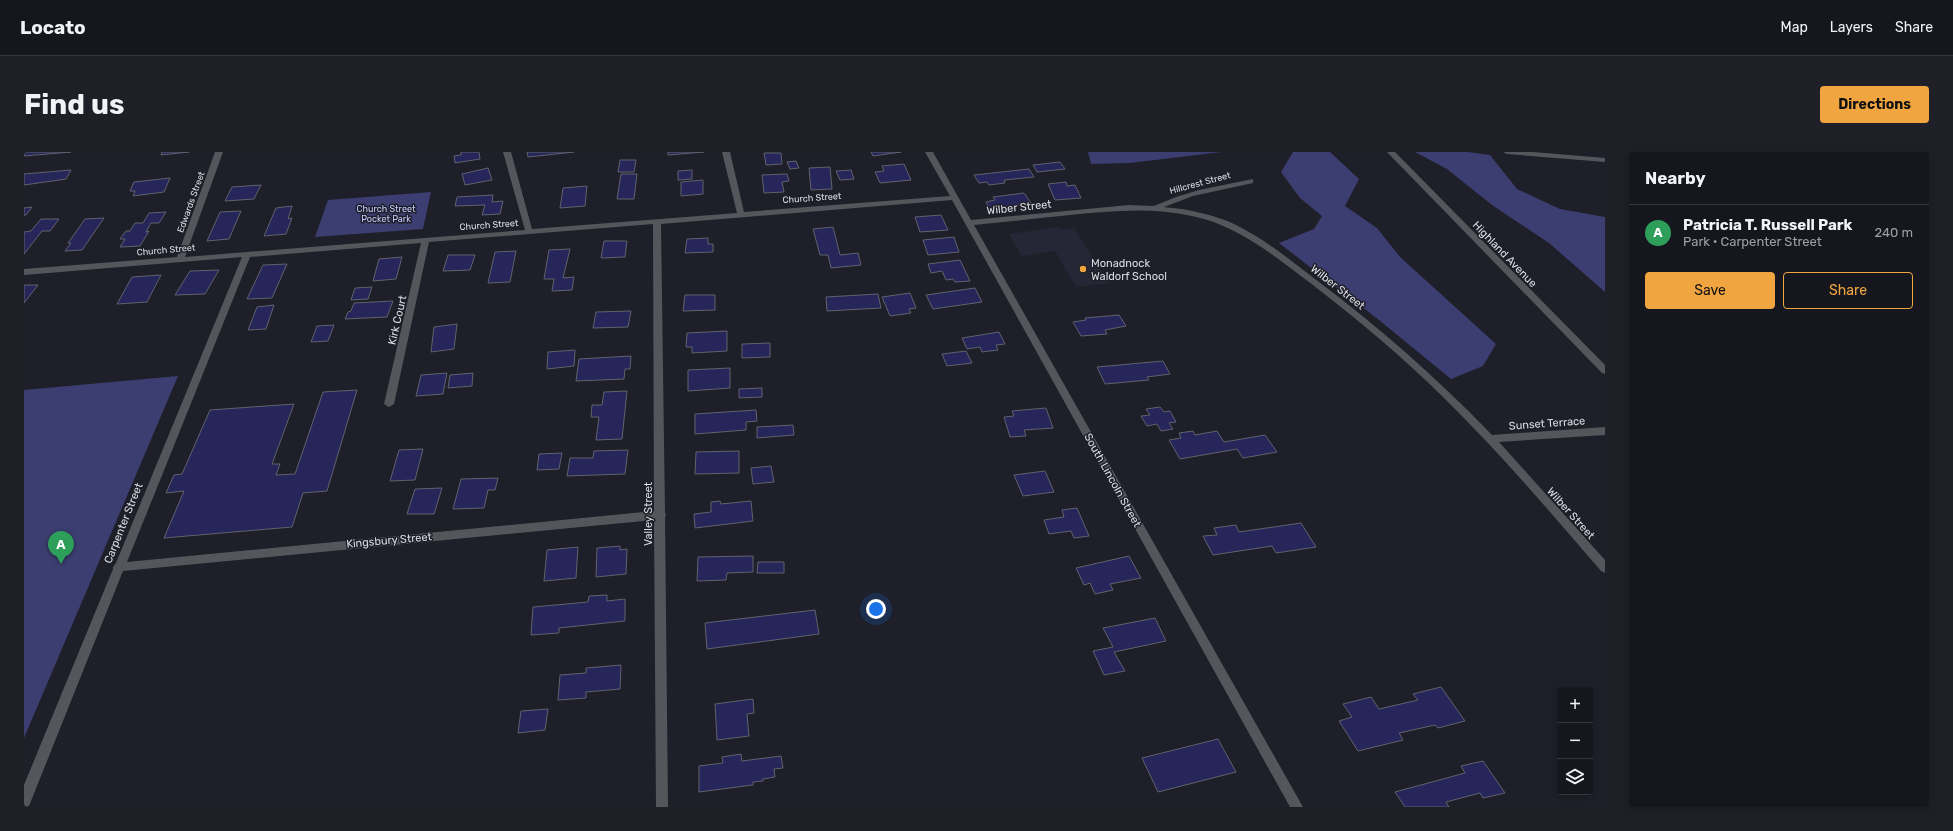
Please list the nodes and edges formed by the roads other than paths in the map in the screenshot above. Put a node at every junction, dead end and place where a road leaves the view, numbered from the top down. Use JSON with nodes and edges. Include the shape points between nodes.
{"nodes":[{"id":1,"x":219,"y":152,"type":"edge"},
{"id":2,"x":507,"y":152,"type":"edge"},
{"id":3,"x":726,"y":152,"type":"edge"},
{"id":4,"x":930,"y":152,"type":"edge"},
{"id":5,"x":1391,"y":152,"type":"edge"},
{"id":6,"x":1507,"y":152,"type":"edge"},
{"id":7,"x":1605,"y":160,"type":"edge"},
{"id":8,"x":1250,"y":181,"type":"dead end"},
{"id":9,"x":955,"y":198,"type":"junction"},
{"id":10,"x":1156,"y":208,"type":"junction"},
{"id":11,"x":741,"y":214,"type":"junction"},
{"id":12,"x":657,"y":221,"type":"junction"},
{"id":13,"x":969,"y":223,"type":"junction"},
{"id":14,"x":529,"y":232,"type":"junction"},
{"id":15,"x":426,"y":240,"type":"junction"},
{"id":16,"x":247,"y":254,"type":"junction"},
{"id":17,"x":180,"y":259,"type":"junction"},
{"id":18,"x":24,"y":272,"type":"edge"},
{"id":19,"x":1605,"y":371,"type":"edge"},
{"id":20,"x":389,"y":404,"type":"dead end"},
{"id":21,"x":1605,"y":431,"type":"edge"},
{"id":22,"x":1490,"y":439,"type":"junction"},
{"id":23,"x":661,"y":515,"type":"junction"},
{"id":24,"x":118,"y":567,"type":"junction"},
{"id":25,"x":1605,"y":568,"type":"edge"},
{"id":26,"x":24,"y":801,"type":"edge"},
{"id":27,"x":662,"y":807,"type":"edge"},
{"id":28,"x":1297,"y":807,"type":"edge"}],
"edges":[{"from":1,"to":17,"type":"street","name":"Edwards Street"},
{"from":2,"to":14,"type":"street"},
{"from":3,"to":11,"type":"street"},
{"from":4,"to":9,"type":"street","name":"South Lincoln Street"},
{"from":5,"to":19,"type":"street","name":"Highland Avenue"},
{"from":6,"to":7,"type":"street"},
{"from":8,"to":10,"type":"street","name":"Hillcrest Street","via":[[1170,200]]},
{"from":9,"to":11,"type":"street","name":"Church Street"},
{"from":9,"to":13,"type":"street","name":"South Lincoln Street"},
{"from":10,"to":13,"type":"street","name":"Wilber Street","via":[[1129,207]]},
{"from":10,"to":22,"type":"street","name":"Wilber Street","via":[[1204,216],[1228,224],[1276,254],[1378,334],[1430,379]]},
{"from":11,"to":12,"type":"street","name":"Church Street"},
{"from":12,"to":14,"type":"street","name":"Church Street"},
{"from":12,"to":23,"type":"street","name":"Valley Street"},
{"from":13,"to":28,"type":"street","name":"South Lincoln Street"},
{"from":14,"to":15,"type":"street","name":"Church Street"},
{"from":15,"to":16,"type":"street","name":"Church Street"},
{"from":15,"to":20,"type":"street","name":"Kirk Court"},
{"from":16,"to":17,"type":"street","name":"Church Street"},
{"from":16,"to":24,"type":"street","name":"Carpenter Street"},
{"from":17,"to":18,"type":"street","name":"Church Street"},
{"from":21,"to":22,"type":"street","name":"Sunset Terrace"},
{"from":22,"to":25,"type":"street","name":"Wilber Street"},
{"from":23,"to":24,"type":"street","name":"Kingsbury Street"},
{"from":23,"to":27,"type":"street","name":"Valley Street"},
{"from":24,"to":26,"type":"street","name":"Carpenter Street"}]}
